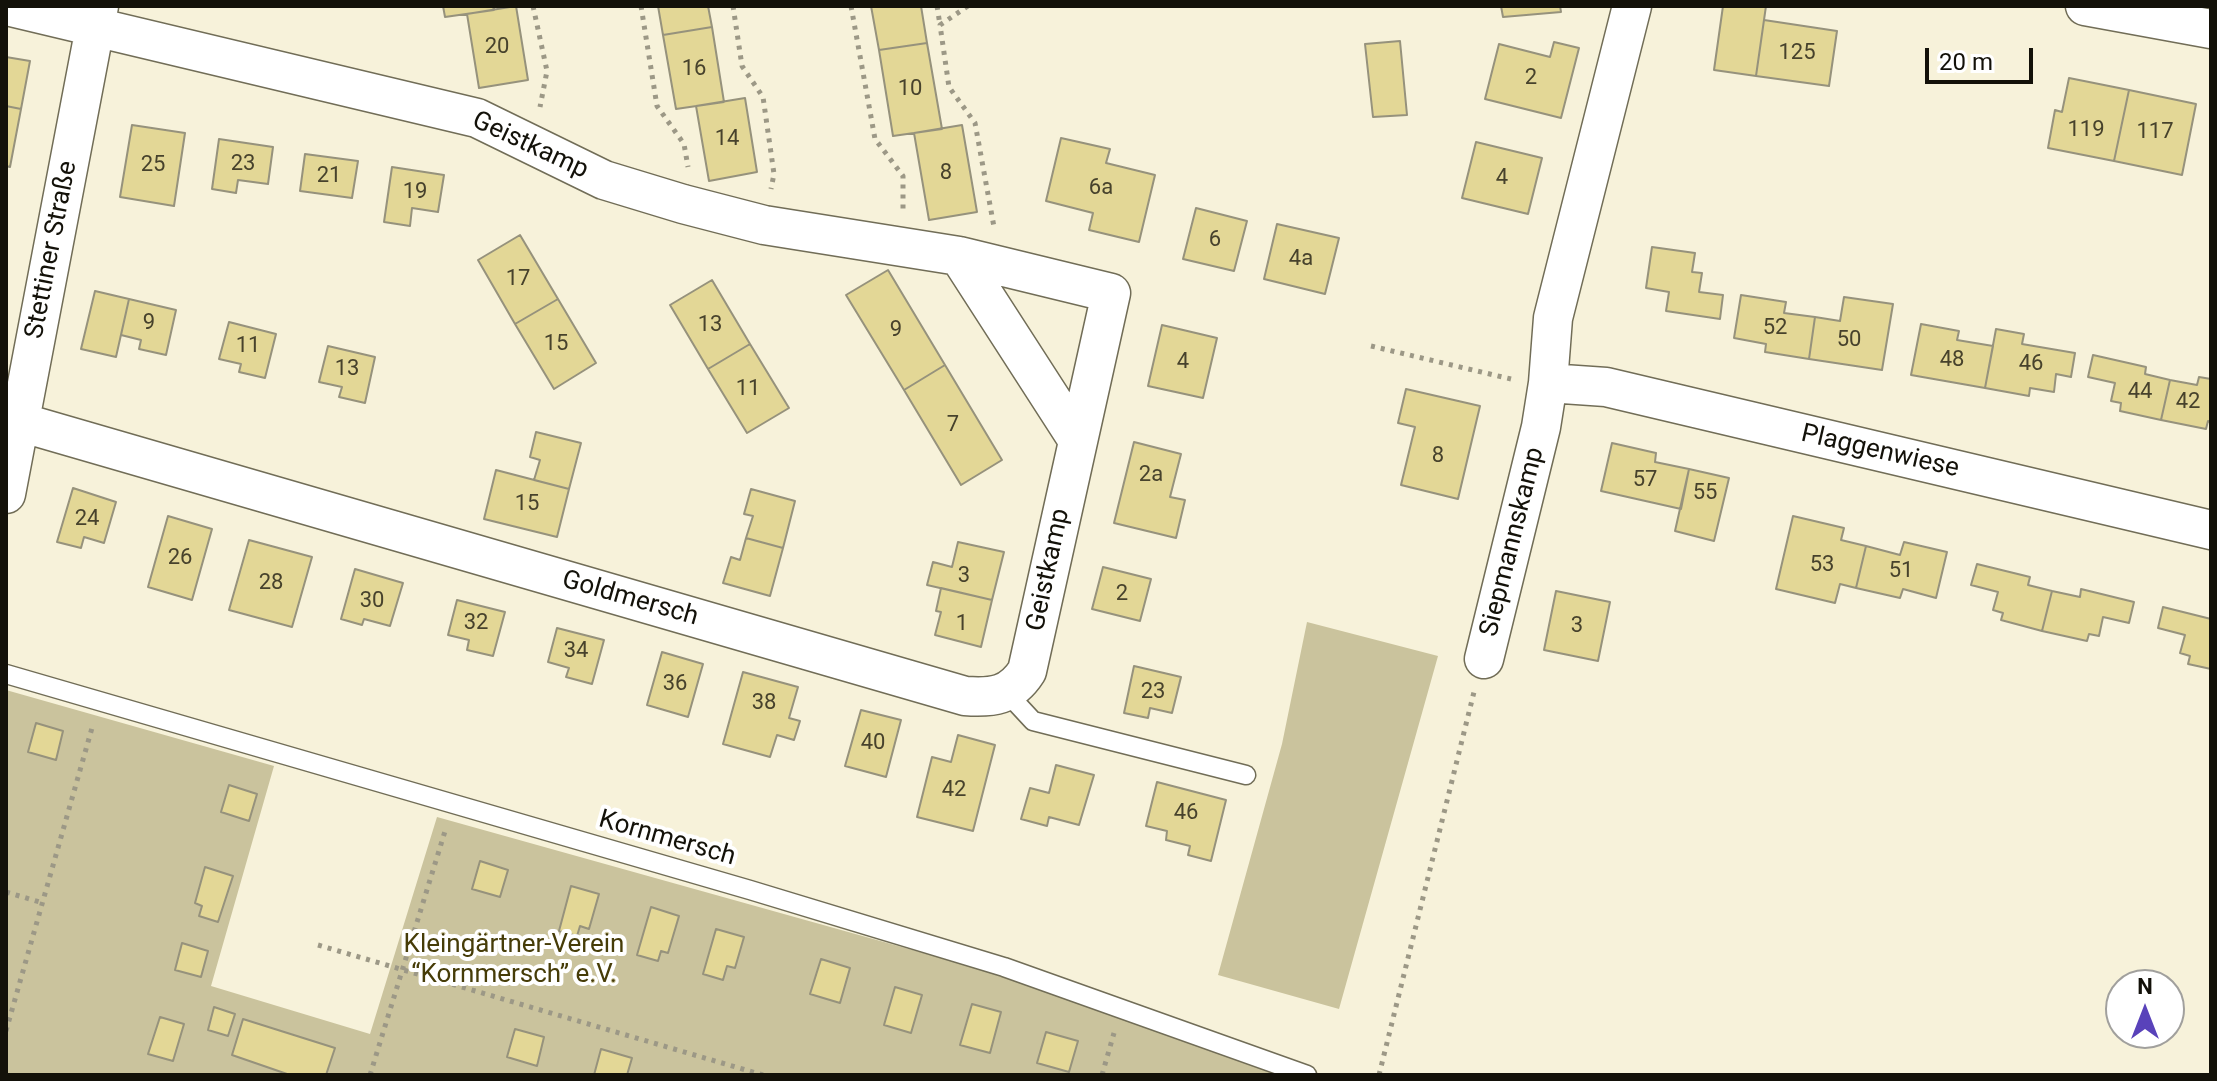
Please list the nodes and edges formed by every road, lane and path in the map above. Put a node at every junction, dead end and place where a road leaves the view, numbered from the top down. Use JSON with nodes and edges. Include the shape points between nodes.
{"nodes":[{"id":1,"x":7,"y":6,"type":"edge"},
{"id":2,"x":533,"y":6,"type":"edge"},
{"id":3,"x":641,"y":6,"type":"edge"},
{"id":4,"x":733,"y":6,"type":"edge"},
{"id":5,"x":851,"y":6,"type":"edge"},
{"id":6,"x":937,"y":6,"type":"edge"},
{"id":7,"x":968,"y":6,"type":"edge"},
{"id":8,"x":1632,"y":6,"type":"edge"},
{"id":9,"x":2085,"y":6,"type":"edge"},
{"id":10,"x":97,"y":16,"type":"edge"},
{"id":11,"x":940,"y":25,"type":"junction"},
{"id":12,"x":2211,"y":29,"type":"edge"},
{"id":13,"x":533,"y":145,"type":"junction"},
{"id":14,"x":683,"y":204,"type":"junction"},
{"id":15,"x":764,"y":225,"type":"junction"},
{"id":16,"x":903,"y":246,"type":"junction"},
{"id":17,"x":959,"y":256,"type":"junction"},
{"id":18,"x":1001,"y":266,"type":"junction"},
{"id":19,"x":1371,"y":346,"type":"dead end"},
{"id":20,"x":1500,"y":378,"type":"dead end"},
{"id":21,"x":1548,"y":383,"type":"junction"},
{"id":22,"x":13,"y":420,"type":"edge"},
{"id":23,"x":1077,"y":439,"type":"junction"},
{"id":24,"x":6,"y":494,"type":"edge"},
{"id":25,"x":2211,"y":530,"type":"edge"},
{"id":26,"x":1484,"y":659,"type":"joint"},
{"id":27,"x":6,"y":674,"type":"edge"},
{"id":28,"x":1007,"y":693,"type":"junction"},
{"id":29,"x":101,"y":701,"type":"junction"},
{"id":30,"x":1246,"y":775,"type":"dead end"},
{"id":31,"x":453,"y":804,"type":"junction"},
{"id":32,"x":6,"y":892,"type":"edge"},
{"id":33,"x":44,"y":903,"type":"junction"},
{"id":34,"x":318,"y":945,"type":"dead end"},
{"id":35,"x":403,"y":968,"type":"junction"},
{"id":36,"x":6,"y":1031,"type":"edge"},
{"id":37,"x":1108,"y":1053,"type":"dead end"},
{"id":38,"x":370,"y":1075,"type":"edge"},
{"id":39,"x":763,"y":1075,"type":"edge"},
{"id":40,"x":1102,"y":1075,"type":"edge"},
{"id":41,"x":1307,"y":1075,"type":"edge"},
{"id":42,"x":1379,"y":1075,"type":"edge"}],
"edges":[{"from":1,"to":10,"type":"street","name":"Geistkamp"},
{"from":2,"to":13,"type":"path","via":[[547,71]]},
{"from":3,"to":14,"type":"path","via":[[657,106],[684,144],[688,164]]},
{"from":4,"to":15,"type":"path","via":[[742,66],[763,97],[774,174]]},
{"from":5,"to":16,"type":"path","via":[[875,139],[903,176]]},
{"from":6,"to":11,"type":"path"},
{"from":7,"to":11,"type":"path"},
{"from":8,"to":21,"type":"street","name":"Siepmannskamp","via":[[1553,318]]},
{"from":9,"to":12,"type":"street"},
{"from":10,"to":13,"type":"street","name":"Geistkamp","via":[[477,118]]},
{"from":10,"to":22,"type":"street","name":"Stettiner Straße"},
{"from":11,"to":18,"type":"path","via":[[949,87],[975,123]]},
{"from":13,"to":14,"type":"street","name":"Geistkamp","via":[[604,180]]},
{"from":14,"to":15,"type":"street","name":"Geistkamp"},
{"from":15,"to":16,"type":"street","name":"Geistkamp"},
{"from":16,"to":17,"type":"street","name":"Geistkamp"},
{"from":17,"to":18,"type":"street","name":"Geistkamp"},
{"from":17,"to":23,"type":"street"},
{"from":18,"to":23,"type":"street","name":"Geistkamp","via":[[1111,293]]},
{"from":19,"to":20,"type":"path"},
{"from":21,"to":25,"type":"street","name":"Plaggenwiese","via":[[1606,387]]},
{"from":21,"to":26,"type":"street","name":"Siepmannskamp"},
{"from":22,"to":24,"type":"street","name":"Stettiner Straße"},
{"from":22,"to":28,"type":"street","name":"Goldmersch","via":[[965,696]]},
{"from":23,"to":28,"type":"street","name":"Geistkamp","via":[[1027,671]]},
{"from":26,"to":42,"type":"path","name":"Siepmannskamp"},
{"from":27,"to":29,"type":"lane","name":"Kornmersch"},
{"from":28,"to":30,"type":"lane","via":[[1033,721]]},
{"from":29,"to":31,"type":"lane","name":"Kornmersch"},
{"from":29,"to":33,"type":"path"},
{"from":31,"to":35,"type":"path"},
{"from":31,"to":41,"type":"lane","name":"Kornmersch","via":[[1004,967]]},
{"from":32,"to":33,"type":"path"},
{"from":33,"to":36,"type":"path"},
{"from":34,"to":35,"type":"path"},
{"from":35,"to":38,"type":"path"},
{"from":35,"to":39,"type":"path"},
{"from":37,"to":40,"type":"path"}]}
